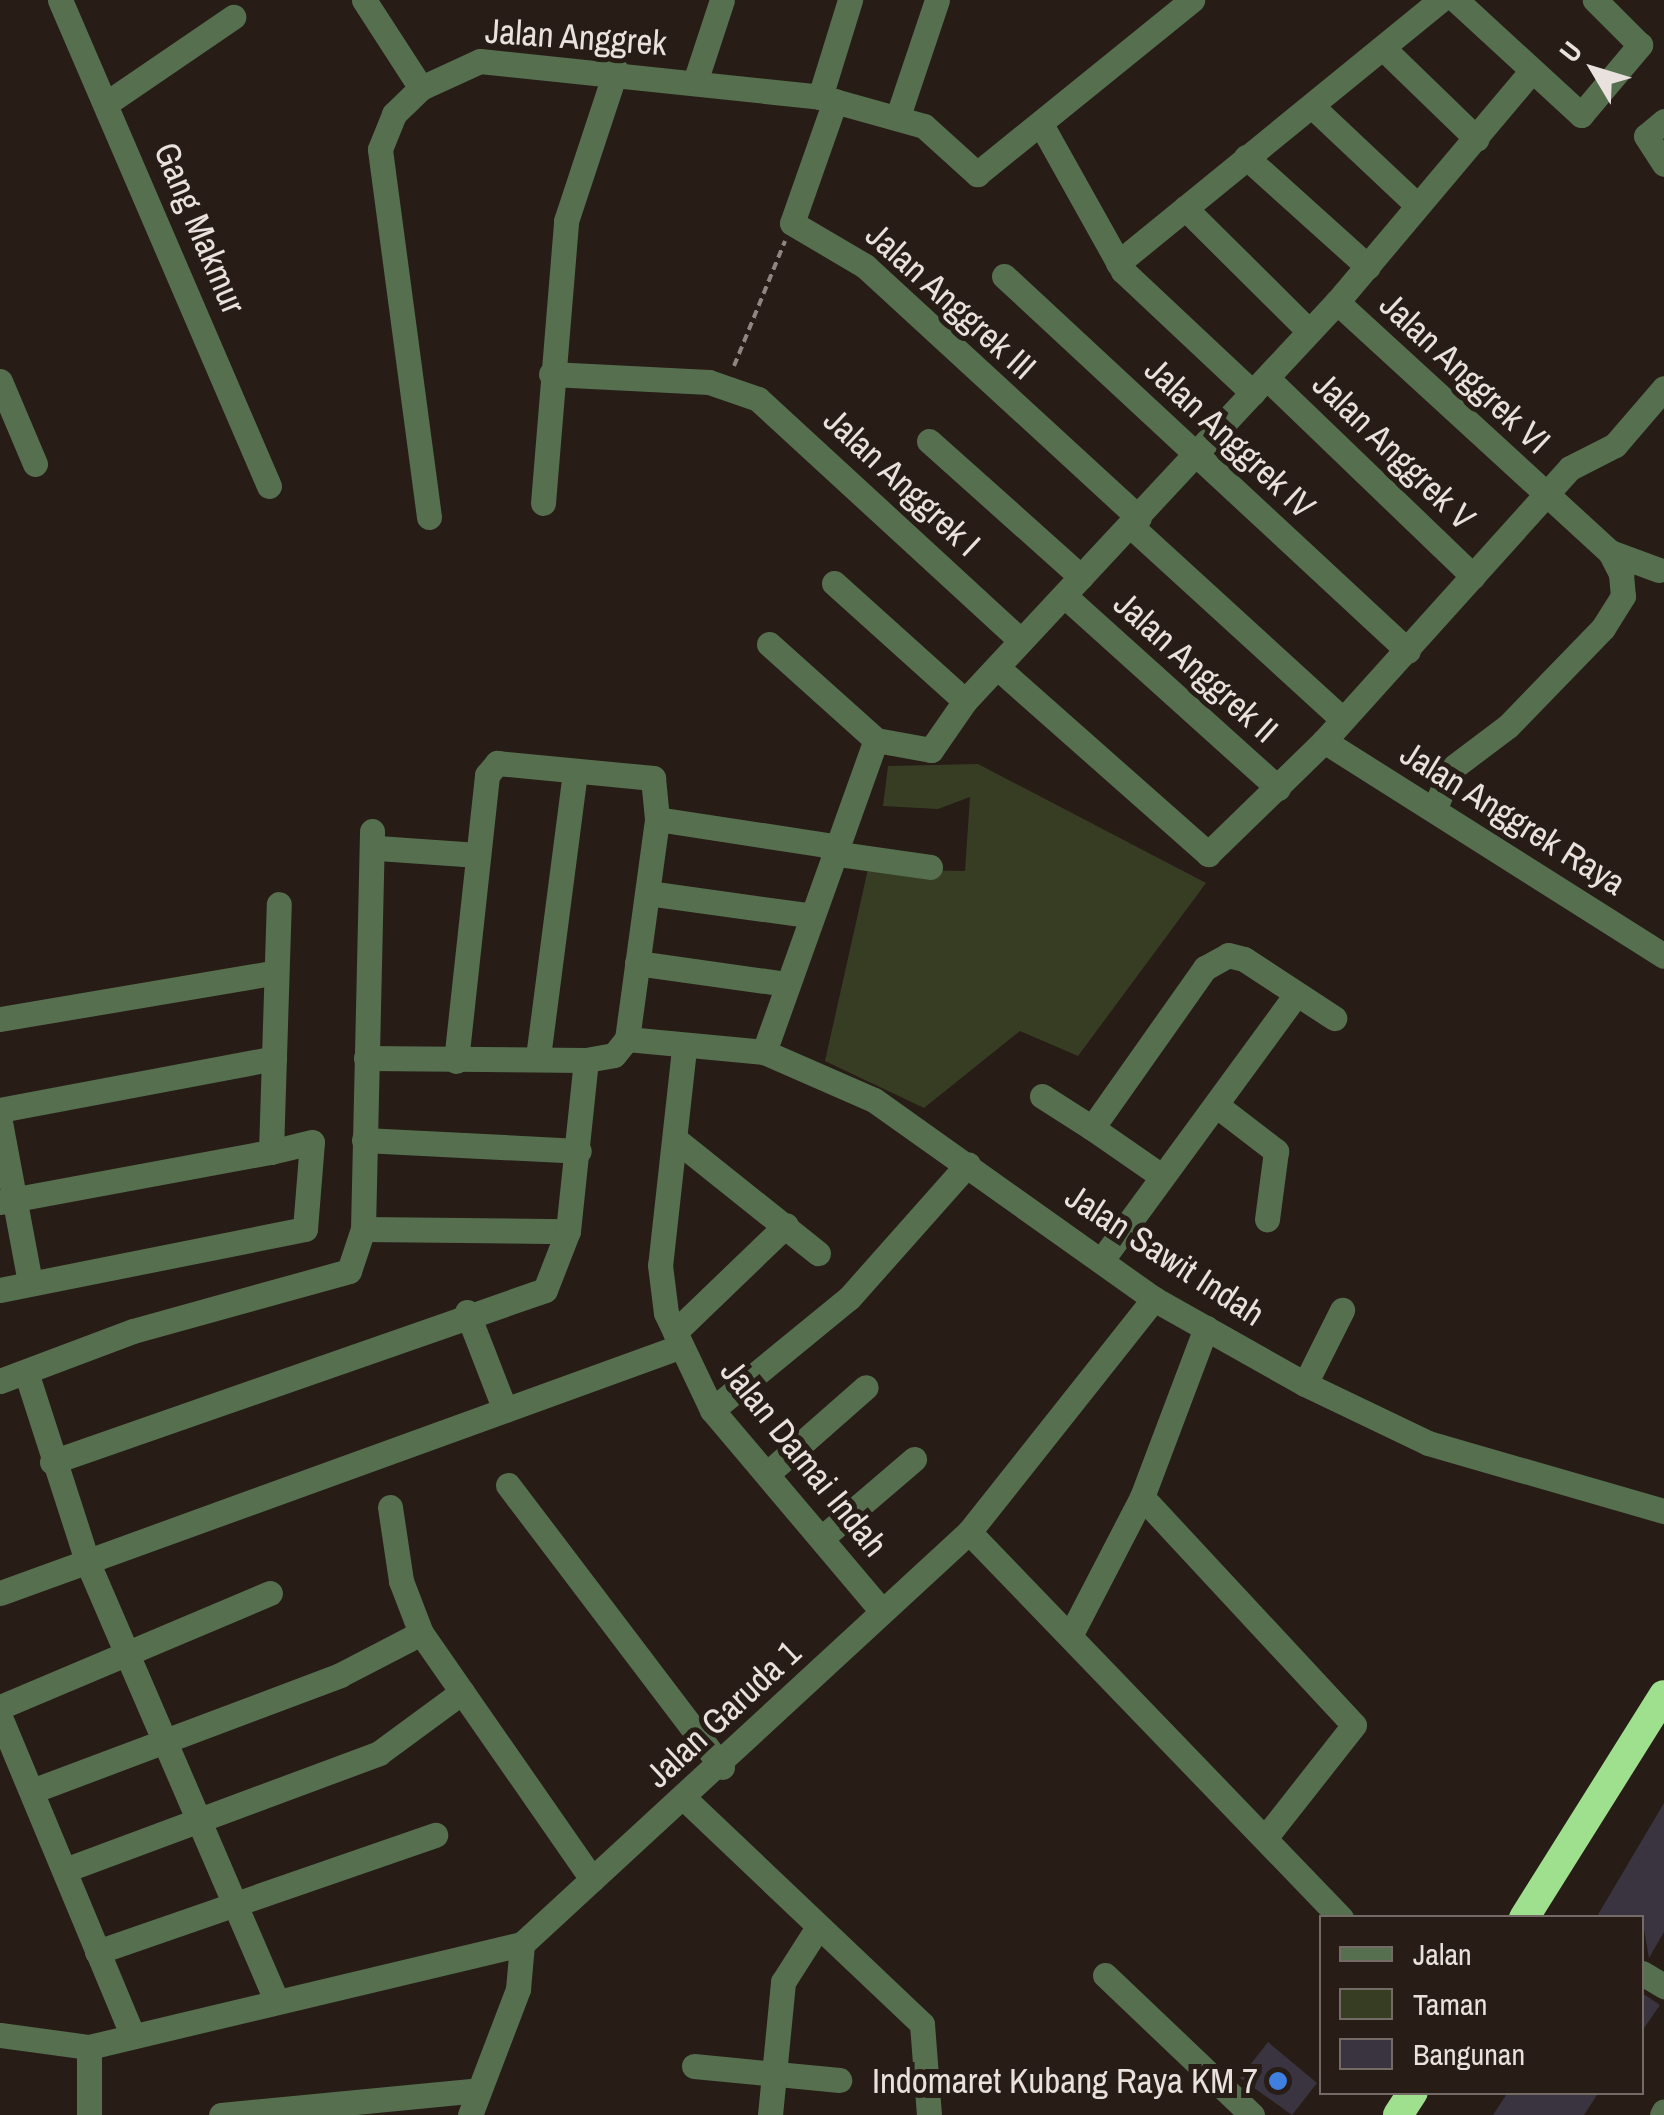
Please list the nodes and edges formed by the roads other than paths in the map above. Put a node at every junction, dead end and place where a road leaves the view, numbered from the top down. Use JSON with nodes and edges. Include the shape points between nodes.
{"nodes":[{"id":1,"x":60,"y":0,"type":"edge"},
{"id":2,"x":364,"y":0,"type":"edge"},
{"id":3,"x":722,"y":0,"type":"edge"},
{"id":4,"x":850,"y":0,"type":"edge"},
{"id":5,"x":936,"y":0,"type":"edge"},
{"id":6,"x":1192,"y":0,"type":"edge"},
{"id":7,"x":1440,"y":0,"type":"edge"},
{"id":8,"x":1456,"y":0,"type":"edge"},
{"id":9,"x":1595,"y":0,"type":"edge"},
{"id":10,"x":233,"y":17,"type":"dead end"},
{"id":11,"x":1384,"y":49,"type":"junction"},
{"id":12,"x":616,"y":70,"type":"junction"},
{"id":13,"x":1528,"y":75,"type":"junction"},
{"id":14,"x":695,"y":82,"type":"junction"},
{"id":15,"x":422,"y":88,"type":"junction"},
{"id":16,"x":828,"y":99,"type":"junction"},
{"id":17,"x":107,"y":103,"type":"junction"},
{"id":18,"x":1314,"y":108,"type":"junction"},
{"id":19,"x":898,"y":116,"type":"junction"},
{"id":20,"x":1042,"y":126,"type":"junction"},
{"id":21,"x":1655,"y":128,"type":"edge"},
{"id":22,"x":1477,"y":139,"type":"junction"},
{"id":23,"x":1246,"y":157,"type":"junction"},
{"id":24,"x":1664,"y":164,"type":"edge"},
{"id":25,"x":1416,"y":204,"type":"junction"},
{"id":26,"x":1186,"y":208,"type":"junction"},
{"id":27,"x":1118,"y":263,"type":"junction"},
{"id":28,"x":1368,"y":267,"type":"junction"},
{"id":29,"x":1004,"y":276,"type":"dead end"},
{"id":30,"x":1337,"y":302,"type":"junction"},
{"id":31,"x":1309,"y":331,"type":"junction"},
{"id":32,"x":551,"y":374,"type":"junction"},
{"id":33,"x":0,"y":381,"type":"edge"},
{"id":34,"x":1260,"y":385,"type":"junction"},
{"id":35,"x":1664,"y":388,"type":"edge"},
{"id":36,"x":930,"y":441,"type":"dead end"},
{"id":37,"x":1198,"y":455,"type":"junction"},
{"id":38,"x":34,"y":464,"type":"dead end"},
{"id":39,"x":269,"y":486,"type":"dead end"},
{"id":40,"x":1544,"y":496,"type":"junction"},
{"id":41,"x":543,"y":503,"type":"dead end"},
{"id":42,"x":429,"y":517,"type":"dead end"},
{"id":43,"x":1136,"y":523,"type":"junction"},
{"id":44,"x":1610,"y":552,"type":"junction"},
{"id":45,"x":1662,"y":569,"type":"edge"},
{"id":46,"x":1473,"y":576,"type":"junction"},
{"id":47,"x":834,"y":583,"type":"dead end"},
{"id":48,"x":1074,"y":588,"type":"junction"},
{"id":49,"x":1623,"y":596,"type":"junction"},
{"id":50,"x":1022,"y":642,"type":"junction"},
{"id":51,"x":769,"y":644,"type":"dead end"},
{"id":52,"x":1408,"y":651,"type":"junction"},
{"id":53,"x":998,"y":668,"type":"junction"},
{"id":54,"x":965,"y":701,"type":"junction"},
{"id":55,"x":1342,"y":719,"type":"junction"},
{"id":56,"x":1324,"y":742,"type":"junction"},
{"id":57,"x":868,"y":759,"type":"junction"},
{"id":58,"x":575,"y":771,"type":"junction"},
{"id":59,"x":1278,"y":788,"type":"junction"},
{"id":60,"x":1434,"y":808,"type":"junction"},
{"id":61,"x":657,"y":819,"type":"junction"},
{"id":62,"x":833,"y":849,"type":"junction"},
{"id":63,"x":478,"y":855,"type":"junction"},
{"id":64,"x":930,"y":867,"type":"dead end"},
{"id":65,"x":648,"y":894,"type":"junction"},
{"id":66,"x":279,"y":904,"type":"dead end"},
{"id":67,"x":806,"y":915,"type":"junction"},
{"id":68,"x":1664,"y":956,"type":"edge"},
{"id":69,"x":637,"y":963,"type":"junction"},
{"id":70,"x":271,"y":973,"type":"junction"},
{"id":71,"x":786,"y":984,"type":"junction"},
{"id":72,"x":1296,"y":995,"type":"junction"},
{"id":73,"x":1334,"y":1018,"type":"dead end"},
{"id":74,"x":0,"y":1019,"type":"edge"},
{"id":75,"x":627,"y":1039,"type":"junction"},
{"id":76,"x":684,"y":1049,"type":"junction"},
{"id":77,"x":764,"y":1052,"type":"junction"},
{"id":78,"x":538,"y":1057,"type":"junction"},
{"id":79,"x":274,"y":1058,"type":"junction"},
{"id":80,"x":366,"y":1058,"type":"junction"},
{"id":81,"x":586,"y":1060,"type":"junction"},
{"id":82,"x":456,"y":1062,"type":"junction"},
{"id":83,"x":1042,"y":1096,"type":"dead end"},
{"id":84,"x":1216,"y":1105,"type":"junction"},
{"id":85,"x":0,"y":1110,"type":"edge"},
{"id":86,"x":0,"y":1122,"type":"edge"},
{"id":87,"x":1092,"y":1128,"type":"junction"},
{"id":88,"x":675,"y":1139,"type":"junction"},
{"id":89,"x":364,"y":1140,"type":"junction"},
{"id":90,"x":579,"y":1151,"type":"junction"},
{"id":91,"x":271,"y":1152,"type":"junction"},
{"id":92,"x":968,"y":1164,"type":"junction"},
{"id":93,"x":1160,"y":1175,"type":"junction"},
{"id":94,"x":7,"y":1200,"type":"edge"},
{"id":95,"x":1267,"y":1219,"type":"dead end"},
{"id":96,"x":786,"y":1224,"type":"junction"},
{"id":97,"x":363,"y":1228,"type":"junction"},
{"id":98,"x":568,"y":1230,"type":"junction"},
{"id":99,"x":818,"y":1253,"type":"dead end"},
{"id":100,"x":1101,"y":1261,"type":"junction"},
{"id":101,"x":30,"y":1282,"type":"junction"},
{"id":102,"x":0,"y":1290,"type":"edge"},
{"id":103,"x":1154,"y":1299,"type":"junction"},
{"id":104,"x":1342,"y":1310,"type":"dead end"},
{"id":105,"x":467,"y":1312,"type":"junction"},
{"id":106,"x":1206,"y":1328,"type":"junction"},
{"id":107,"x":677,"y":1340,"type":"junction"},
{"id":108,"x":27,"y":1375,"type":"junction"},
{"id":109,"x":0,"y":1382,"type":"edge"},
{"id":110,"x":1305,"y":1384,"type":"junction"},
{"id":111,"x":866,"y":1387,"type":"dead end"},
{"id":112,"x":505,"y":1410,"type":"junction"},
{"id":113,"x":712,"y":1410,"type":"junction"},
{"id":114,"x":914,"y":1459,"type":"dead end"},
{"id":115,"x":52,"y":1462,"type":"junction"},
{"id":116,"x":768,"y":1473,"type":"junction"},
{"id":117,"x":508,"y":1485,"type":"dead end"},
{"id":118,"x":1142,"y":1497,"type":"junction"},
{"id":119,"x":390,"y":1507,"type":"dead end"},
{"id":120,"x":1664,"y":1510,"type":"edge"},
{"id":121,"x":970,"y":1532,"type":"junction"},
{"id":122,"x":824,"y":1537,"type":"junction"},
{"id":123,"x":87,"y":1561,"type":"junction"},
{"id":124,"x":0,"y":1593,"type":"edge"},
{"id":125,"x":270,"y":1593,"type":"dead end"},
{"id":126,"x":882,"y":1610,"type":"junction"},
{"id":127,"x":421,"y":1633,"type":"junction"},
{"id":128,"x":1071,"y":1634,"type":"junction"},
{"id":129,"x":127,"y":1652,"type":"junction"},
{"id":130,"x":462,"y":1692,"type":"junction"},
{"id":131,"x":1664,"y":1695,"type":"edge"},
{"id":132,"x":0,"y":1707,"type":"edge"},
{"id":133,"x":0,"y":1718,"type":"edge"},
{"id":134,"x":166,"y":1734,"type":"junction"},
{"id":135,"x":722,"y":1767,"type":"junction"},
{"id":136,"x":32,"y":1791,"type":"junction"},
{"id":137,"x":686,"y":1800,"type":"junction"},
{"id":138,"x":201,"y":1819,"type":"junction"},
{"id":139,"x":435,"y":1835,"type":"dead end"},
{"id":140,"x":1266,"y":1837,"type":"junction"},
{"id":141,"x":64,"y":1870,"type":"junction"},
{"id":142,"x":592,"y":1879,"type":"junction"},
{"id":143,"x":238,"y":1897,"type":"junction"},
{"id":144,"x":1338,"y":1915,"type":"edge"},
{"id":145,"x":1532,"y":1915,"type":"edge"},
{"id":146,"x":818,"y":1926,"type":"junction"},
{"id":147,"x":522,"y":1944,"type":"junction"},
{"id":148,"x":97,"y":1952,"type":"junction"},
{"id":149,"x":1104,"y":1976,"type":"dead end"},
{"id":150,"x":275,"y":1998,"type":"junction"},
{"id":151,"x":131,"y":2031,"type":"junction"},
{"id":152,"x":0,"y":2035,"type":"edge"},
{"id":153,"x":89,"y":2047,"type":"junction"},
{"id":154,"x":694,"y":2066,"type":"dead end"},
{"id":155,"x":774,"y":2074,"type":"junction"},
{"id":156,"x":839,"y":2080,"type":"dead end"},
{"id":157,"x":479,"y":2090,"type":"junction"},
{"id":158,"x":89,"y":2115,"type":"edge"},
{"id":159,"x":221,"y":2115,"type":"edge"},
{"id":160,"x":470,"y":2115,"type":"edge"},
{"id":161,"x":770,"y":2115,"type":"edge"},
{"id":162,"x":929,"y":2115,"type":"edge"},
{"id":163,"x":1252,"y":2115,"type":"edge"}],
"edges":[{"from":1,"to":17,"type":"street","name":"Gang Makmur"},
{"from":2,"to":15,"type":"street"},
{"from":3,"to":14,"type":"street"},
{"from":4,"to":16,"type":"street"},
{"from":5,"to":19,"type":"street"},
{"from":6,"to":20,"type":"street"},
{"from":7,"to":11,"type":"street"},
{"from":8,"to":13,"type":"street"},
{"from":9,"to":13,"type":"street","via":[[1640,46],[1598,100],[1570,112]]},
{"from":10,"to":17,"type":"street"},
{"from":11,"to":18,"type":"street"},
{"from":11,"to":22,"type":"street"},
{"from":12,"to":14,"type":"street","name":"Jalan Anggrek"},
{"from":12,"to":15,"type":"street","name":"Jalan Anggrek","via":[[480,60]]},
{"from":12,"to":32,"type":"street","via":[[566,221]]},
{"from":13,"to":22,"type":"street"},
{"from":14,"to":16,"type":"street","name":"Jalan Anggrek"},
{"from":15,"to":42,"type":"street","via":[[394,114],[380,149]]},
{"from":16,"to":19,"type":"street","name":"Jalan Anggrek"},
{"from":16,"to":43,"type":"street","name":"Jalan Anggrek III","via":[[792,223],[865,266]]},
{"from":17,"to":39,"type":"street","name":"Gang Makmur"},
{"from":18,"to":23,"type":"street"},
{"from":18,"to":25,"type":"street"},
{"from":19,"to":20,"type":"street","name":"Jalan Anggrek","via":[[945,137],[977,174]]},
{"from":20,"to":27,"type":"street","name":"Jalan Anggrek V"},
{"from":21,"to":24,"type":"street"},
{"from":22,"to":25,"type":"street"},
{"from":23,"to":26,"type":"street"},
{"from":23,"to":28,"type":"street"},
{"from":25,"to":28,"type":"street"},
{"from":26,"to":27,"type":"street"},
{"from":26,"to":31,"type":"street"},
{"from":27,"to":34,"type":"street","name":"Jalan Anggrek V"},
{"from":28,"to":30,"type":"street"},
{"from":29,"to":37,"type":"street","name":"Jalan Anggrek IV"},
{"from":30,"to":31,"type":"street"},
{"from":30,"to":40,"type":"street","name":"Jalan Anggrek VI"},
{"from":31,"to":34,"type":"street"},
{"from":32,"to":41,"type":"street"},
{"from":32,"to":50,"type":"street","name":"Jalan Anggrek I","via":[[726,384],[797,431]]},
{"from":33,"to":38,"type":"street"},
{"from":34,"to":37,"type":"street"},
{"from":34,"to":46,"type":"street","name":"Jalan Anggrek V"},
{"from":35,"to":40,"type":"street","via":[[1624,437],[1588,452]]},
{"from":36,"to":48,"type":"street","name":"Jalan Anggrek II"},
{"from":37,"to":43,"type":"street"},
{"from":37,"to":52,"type":"street","name":"Jalan Anggrek IV"},
{"from":40,"to":44,"type":"street","name":"Jalan Anggrek VI"},
{"from":40,"to":46,"type":"street"},
{"from":43,"to":48,"type":"street"},
{"from":43,"to":55,"type":"street","name":"Jalan Anggrek III"},
{"from":44,"to":45,"type":"street"},
{"from":44,"to":49,"type":"street"},
{"from":45,"to":49,"type":"street"},
{"from":46,"to":52,"type":"street"},
{"from":47,"to":54,"type":"street"},
{"from":48,"to":50,"type":"street"},
{"from":48,"to":59,"type":"street","name":"Jalan Anggrek II"},
{"from":49,"to":60,"type":"street","via":[[1536,698],[1451,769]]},
{"from":50,"to":53,"type":"street"},
{"from":51,"to":57,"type":"street"},
{"from":52,"to":55,"type":"street"},
{"from":53,"to":54,"type":"street"},
{"from":53,"to":59,"type":"street","via":[[1208,854]]},
{"from":54,"to":57,"type":"street","via":[[926,752]]},
{"from":55,"to":56,"type":"street"},
{"from":56,"to":59,"type":"street"},
{"from":56,"to":60,"type":"street","name":"Jalan Anggrek Raya"},
{"from":57,"to":62,"type":"street"},
{"from":58,"to":61,"type":"street","via":[[653,778]]},
{"from":58,"to":63,"type":"street","via":[[491,767]]},
{"from":58,"to":78,"type":"street"},
{"from":60,"to":68,"type":"street","name":"Jalan Anggrek Raya"},
{"from":61,"to":62,"type":"street"},
{"from":61,"to":65,"type":"street"},
{"from":62,"to":64,"type":"street"},
{"from":62,"to":67,"type":"street"},
{"from":63,"to":80,"type":"street","via":[[375,840]]},
{"from":63,"to":82,"type":"street"},
{"from":65,"to":67,"type":"street"},
{"from":65,"to":69,"type":"street"},
{"from":66,"to":70,"type":"street"},
{"from":67,"to":71,"type":"street"},
{"from":69,"to":71,"type":"street"},
{"from":69,"to":75,"type":"street"},
{"from":70,"to":74,"type":"street"},
{"from":70,"to":79,"type":"street"},
{"from":71,"to":77,"type":"street"},
{"from":72,"to":73,"type":"street"},
{"from":72,"to":84,"type":"street"},
{"from":72,"to":87,"type":"street","via":[[1244,959],[1216,959]]},
{"from":75,"to":76,"type":"street"},
{"from":75,"to":81,"type":"street","via":[[614,1055]]},
{"from":76,"to":77,"type":"street"},
{"from":76,"to":88,"type":"street","name":"Jalan Damai Indah"},
{"from":77,"to":92,"type":"street","name":"Jalan Sawit Indah","via":[[874,1100]]},
{"from":78,"to":81,"type":"street"},
{"from":78,"to":82,"type":"street"},
{"from":79,"to":85,"type":"street"},
{"from":79,"to":91,"type":"street"},
{"from":80,"to":82,"type":"street"},
{"from":80,"to":89,"type":"street"},
{"from":81,"to":90,"type":"street"},
{"from":83,"to":87,"type":"street"},
{"from":84,"to":93,"type":"street"},
{"from":84,"to":95,"type":"street","via":[[1276,1151]]},
{"from":86,"to":94,"type":"street"},
{"from":87,"to":93,"type":"street"},
{"from":88,"to":96,"type":"street"},
{"from":88,"to":107,"type":"street","name":"Jalan Damai Indah","via":[[659,1278]]},
{"from":89,"to":90,"type":"street"},
{"from":89,"to":97,"type":"street"},
{"from":90,"to":98,"type":"street"},
{"from":91,"to":94,"type":"street"},
{"from":91,"to":101,"type":"street","via":[[312,1142],[305,1229]]},
{"from":92,"to":100,"type":"street","name":"Jalan Sawit Indah"},
{"from":92,"to":113,"type":"street","via":[[850,1298]]},
{"from":93,"to":100,"type":"street"},
{"from":94,"to":101,"type":"street"},
{"from":96,"to":99,"type":"street"},
{"from":96,"to":107,"type":"street"},
{"from":97,"to":98,"type":"street"},
{"from":97,"to":108,"type":"street","via":[[348,1271],[330,1280],[169,1320]]},
{"from":98,"to":105,"type":"street","via":[[545,1290]]},
{"from":100,"to":103,"type":"street","name":"Jalan Sawit Indah"},
{"from":101,"to":102,"type":"street"},
{"from":103,"to":106,"type":"street","name":"Jalan Sawit Indah"},
{"from":103,"to":121,"type":"street","name":"Jalan Garuda 1"},
{"from":104,"to":110,"type":"street"},
{"from":105,"to":112,"type":"street"},
{"from":105,"to":115,"type":"street"},
{"from":106,"to":110,"type":"street","name":"Jalan Sawit Indah"},
{"from":106,"to":118,"type":"street"},
{"from":107,"to":112,"type":"street"},
{"from":107,"to":113,"type":"street","name":"Jalan Damai Indah"},
{"from":108,"to":109,"type":"street"},
{"from":108,"to":115,"type":"street"},
{"from":110,"to":120,"type":"street","name":"Jalan Sawit Indah","via":[[1428,1444]]},
{"from":111,"to":116,"type":"street"},
{"from":112,"to":123,"type":"street"},
{"from":113,"to":116,"type":"street","name":"Jalan Damai Indah"},
{"from":114,"to":122,"type":"street"},
{"from":115,"to":123,"type":"street"},
{"from":116,"to":122,"type":"street","name":"Jalan Damai Indah"},
{"from":117,"to":135,"type":"street"},
{"from":118,"to":128,"type":"street"},
{"from":118,"to":140,"type":"street","via":[[1354,1725]]},
{"from":119,"to":127,"type":"street","via":[[401,1580]]},
{"from":121,"to":126,"type":"street","name":"Jalan Garuda 1"},
{"from":121,"to":128,"type":"street"},
{"from":122,"to":126,"type":"street","name":"Jalan Damai Indah"},
{"from":123,"to":124,"type":"street"},
{"from":123,"to":129,"type":"street"},
{"from":125,"to":129,"type":"street"},
{"from":126,"to":135,"type":"street","name":"Jalan Garuda 1"},
{"from":127,"to":130,"type":"street"},
{"from":127,"to":134,"type":"street","via":[[340,1675]]},
{"from":128,"to":140,"type":"street"},
{"from":129,"to":132,"type":"street"},
{"from":129,"to":134,"type":"street"},
{"from":130,"to":138,"type":"street","via":[[379,1753]]},
{"from":130,"to":142,"type":"street"},
{"from":131,"to":145,"type":"highway"},
{"from":133,"to":136,"type":"street"},
{"from":134,"to":136,"type":"street"},
{"from":134,"to":138,"type":"street"},
{"from":135,"to":137,"type":"street","name":"Jalan Garuda 1"},
{"from":136,"to":141,"type":"street"},
{"from":137,"to":142,"type":"street","name":"Jalan Garuda 1"},
{"from":137,"to":146,"type":"street"},
{"from":138,"to":141,"type":"street"},
{"from":138,"to":143,"type":"street"},
{"from":139,"to":143,"type":"street"},
{"from":140,"to":144,"type":"street"},
{"from":141,"to":148,"type":"street"},
{"from":142,"to":147,"type":"street","name":"Jalan Garuda 1"},
{"from":143,"to":148,"type":"street"},
{"from":143,"to":150,"type":"street"},
{"from":146,"to":155,"type":"street","via":[[783,1982]]},
{"from":146,"to":162,"type":"street","via":[[928,2033]]},
{"from":147,"to":150,"type":"street","name":"Jalan Garuda 1","via":[[422,1974]]},
{"from":147,"to":157,"type":"street","via":[[518,1989]]},
{"from":148,"to":151,"type":"street"},
{"from":149,"to":163,"type":"street"},
{"from":150,"to":151,"type":"street","name":"Jalan Garuda 1"},
{"from":151,"to":153,"type":"street","name":"Jalan Garuda 1"},
{"from":152,"to":153,"type":"street","name":"Jalan Garuda 1"},
{"from":153,"to":158,"type":"street"},
{"from":154,"to":155,"type":"street"},
{"from":155,"to":156,"type":"street"},
{"from":155,"to":161,"type":"street"},
{"from":157,"to":159,"type":"street"},
{"from":157,"to":160,"type":"street"}]}
